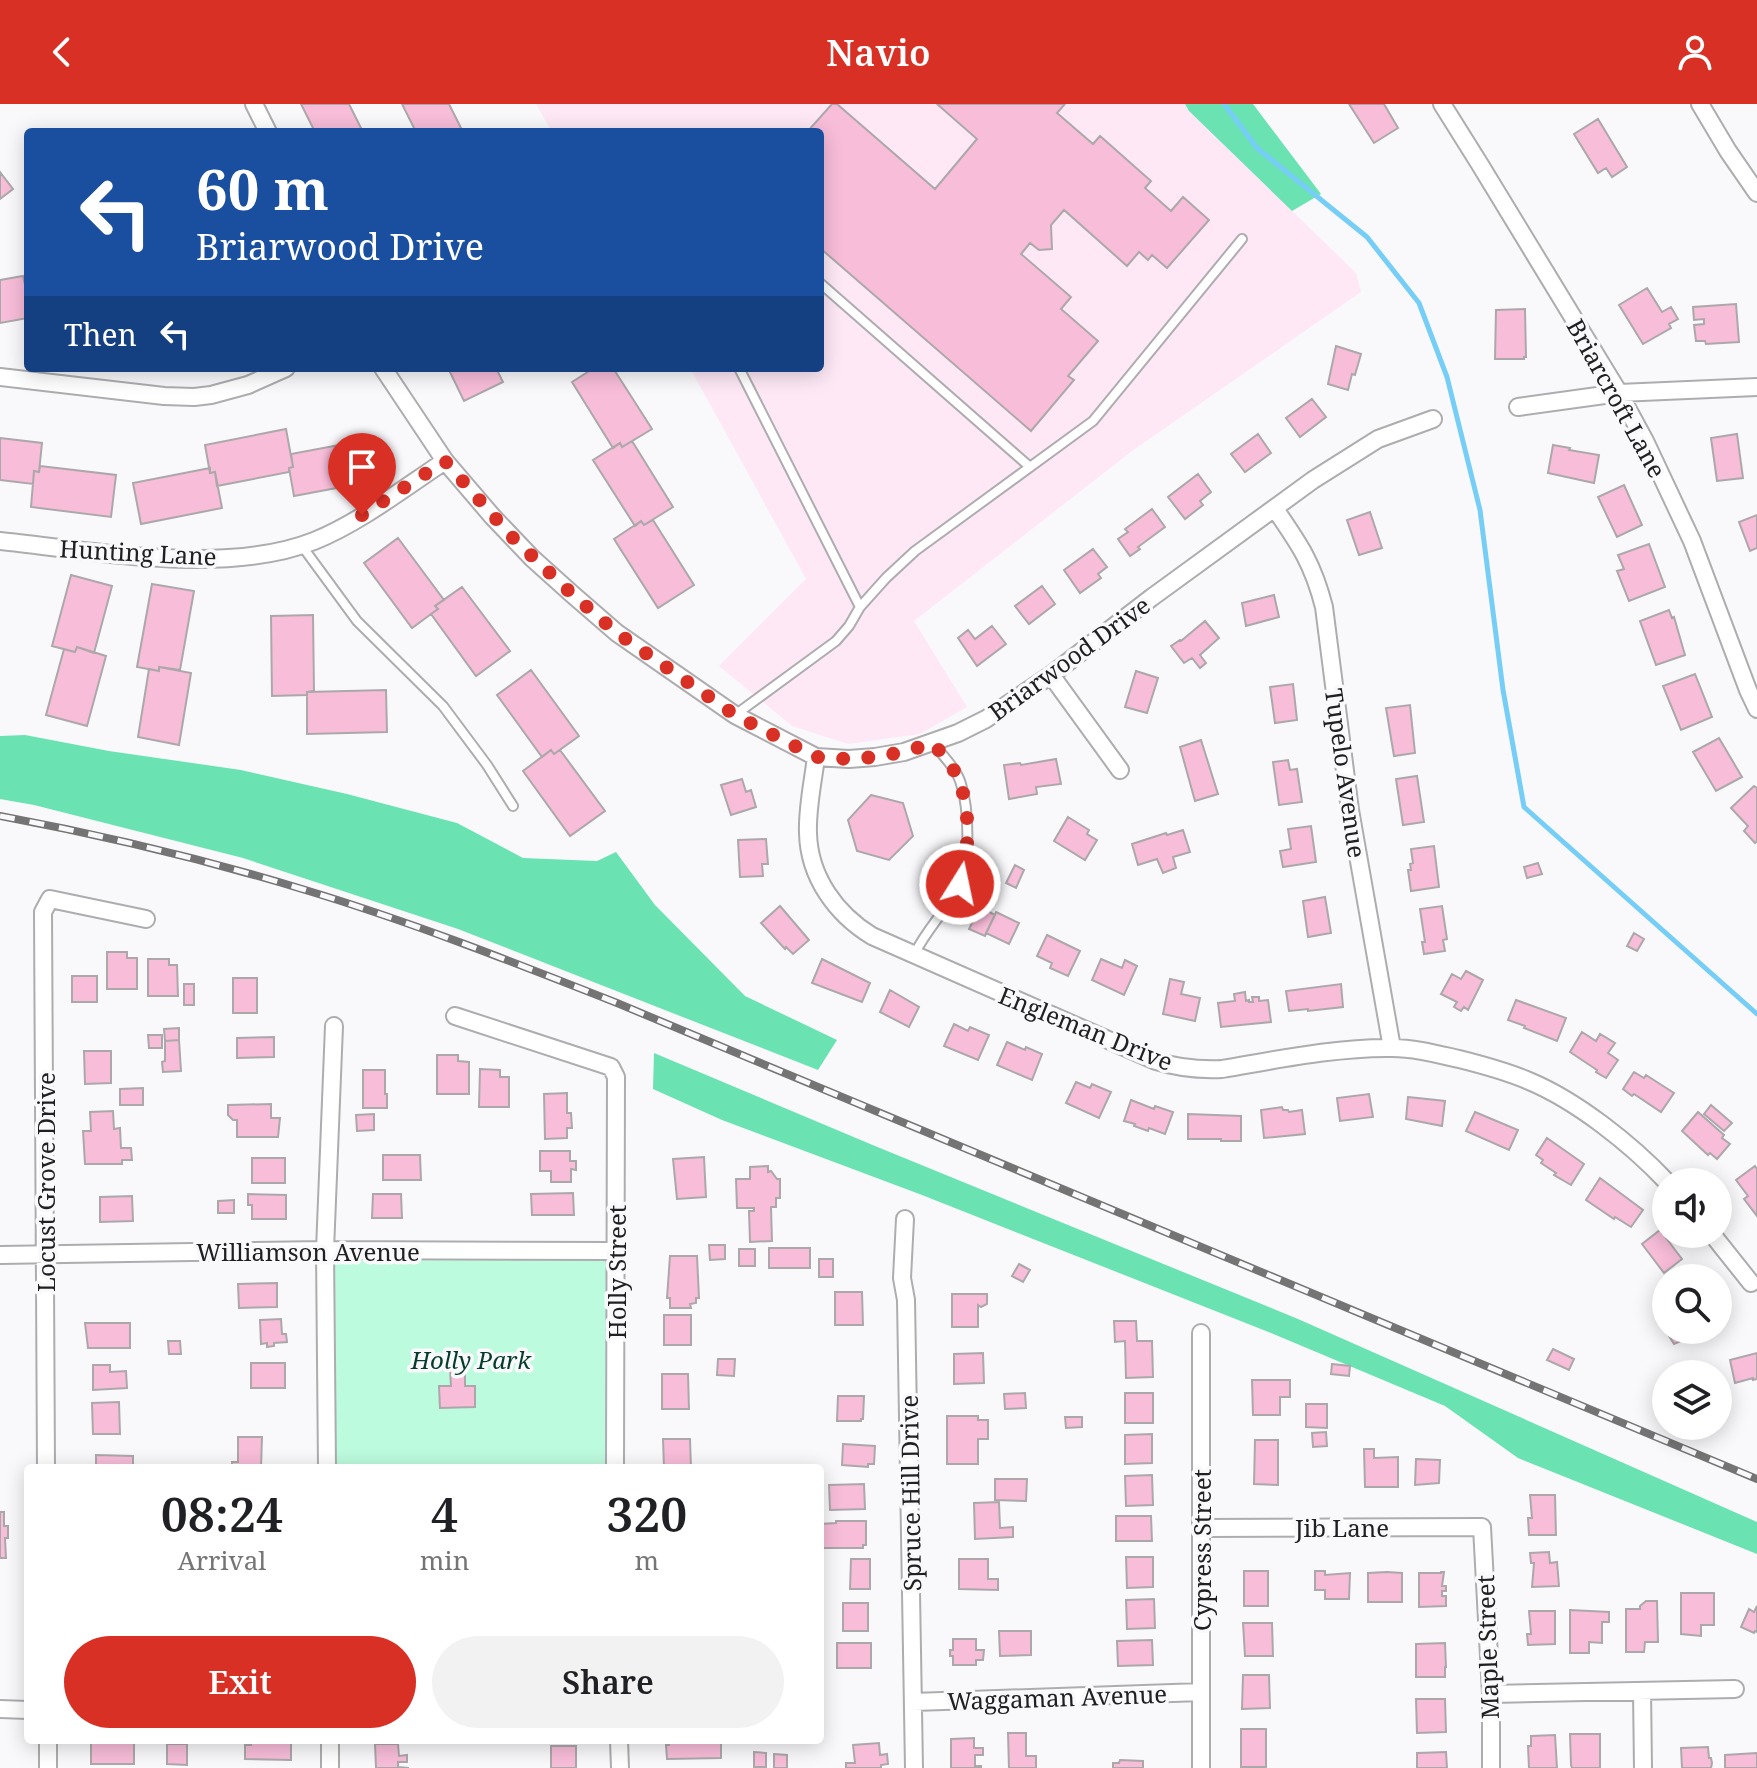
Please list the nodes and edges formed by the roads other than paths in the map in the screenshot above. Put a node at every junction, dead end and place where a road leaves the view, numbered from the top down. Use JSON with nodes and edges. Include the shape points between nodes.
{"nodes":[{"id":1,"x":254,"y":104,"type":"edge"},
{"id":2,"x":1442,"y":104,"type":"edge"},
{"id":3,"x":1700,"y":104,"type":"edge"},
{"id":4,"x":266,"y":128,"type":"edge"},
{"id":5,"x":1757,"y":193,"type":"edge"},
{"id":6,"x":1242,"y":239,"type":"dead end"},
{"id":7,"x":824,"y":287,"type":"edge"},
{"id":8,"x":277,"y":372,"type":"edge"},
{"id":9,"x":386,"y":372,"type":"edge"},
{"id":10,"x":741,"y":372,"type":"edge"},
{"id":11,"x":0,"y":377,"type":"edge"},
{"id":12,"x":1757,"y":387,"type":"edge"},
{"id":13,"x":1619,"y":393,"type":"junction"},
{"id":14,"x":1518,"y":407,"type":"dead end"},
{"id":15,"x":1433,"y":419,"type":"dead end"},
{"id":16,"x":445,"y":461,"type":"junction"},
{"id":17,"x":1030,"y":467,"type":"junction"},
{"id":18,"x":1275,"y":509,"type":"junction"},
{"id":19,"x":0,"y":541,"type":"edge"},
{"id":20,"x":302,"y":545,"type":"junction"},
{"id":21,"x":860,"y":607,"type":"junction"},
{"id":22,"x":1051,"y":675,"type":"junction"},
{"id":23,"x":1757,"y":709,"type":"edge"},
{"id":24,"x":735,"y":715,"type":"junction"},
{"id":25,"x":933,"y":743,"type":"junction"},
{"id":26,"x":816,"y":757,"type":"junction"},
{"id":27,"x":1120,"y":770,"type":"dead end"},
{"id":28,"x":513,"y":806,"type":"dead end"},
{"id":29,"x":146,"y":919,"type":"dead end"},
{"id":30,"x":914,"y":956,"type":"junction"},
{"id":31,"x":455,"y":1016,"type":"dead end"},
{"id":32,"x":334,"y":1026,"type":"dead end"},
{"id":33,"x":1392,"y":1048,"type":"junction"},
{"id":34,"x":1652,"y":1168,"type":"edge"},
{"id":35,"x":905,"y":1219,"type":"dead end"},
{"id":36,"x":1723,"y":1248,"type":"edge"},
{"id":37,"x":325,"y":1250,"type":"junction"},
{"id":38,"x":615,"y":1251,"type":"junction"},
{"id":39,"x":45,"y":1254,"type":"junction"},
{"id":40,"x":0,"y":1255,"type":"edge"},
{"id":41,"x":1751,"y":1283,"type":"dead end"},
{"id":42,"x":1201,"y":1333,"type":"dead end"},
{"id":43,"x":46,"y":1464,"type":"edge"},
{"id":44,"x":327,"y":1464,"type":"edge"},
{"id":45,"x":615,"y":1464,"type":"edge"},
{"id":46,"x":1482,"y":1527,"type":"joint"},
{"id":47,"x":1201,"y":1528,"type":"junction"},
{"id":48,"x":1735,"y":1689,"type":"dead end"},
{"id":49,"x":1642,"y":1691,"type":"junction"},
{"id":50,"x":1201,"y":1692,"type":"junction"},
{"id":51,"x":1491,"y":1694,"type":"junction"},
{"id":52,"x":914,"y":1702,"type":"junction"},
{"id":53,"x":0,"y":1709,"type":"edge"},
{"id":54,"x":24,"y":1710,"type":"edge"},
{"id":55,"x":48,"y":1744,"type":"edge"},
{"id":56,"x":330,"y":1744,"type":"edge"},
{"id":57,"x":619,"y":1744,"type":"edge"},
{"id":58,"x":48,"y":1768,"type":"edge"},
{"id":59,"x":330,"y":1768,"type":"edge"},
{"id":60,"x":620,"y":1768,"type":"edge"},
{"id":61,"x":914,"y":1768,"type":"edge"},
{"id":62,"x":1201,"y":1768,"type":"edge"},
{"id":63,"x":1491,"y":1768,"type":"edge"},
{"id":64,"x":1643,"y":1768,"type":"edge"}],
"edges":[{"from":1,"to":4,"type":"street"},
{"from":2,"to":13,"type":"street","name":"Briarcroft Lane"},
{"from":3,"to":5,"type":"street"},
{"from":6,"to":17,"type":"lane","via":[[1093,421]]},
{"from":7,"to":17,"type":"lane"},
{"from":8,"to":11,"type":"street","via":[[238,389],[194,397]]},
{"from":9,"to":16,"type":"street","name":"Briarwood Drive"},
{"from":10,"to":21,"type":"lane"},
{"from":12,"to":13,"type":"street"},
{"from":13,"to":14,"type":"street"},
{"from":13,"to":23,"type":"street","name":"Briarcroft Lane","via":[[1692,541]]},
{"from":15,"to":18,"type":"street","name":"Briarwood Drive","via":[[1378,439]]},
{"from":16,"to":20,"type":"street","name":"Hunting Lane","via":[[335,531]]},
{"from":16,"to":24,"type":"street","name":"Briarwood Drive","via":[[502,527],[572,594],[617,633]]},
{"from":17,"to":21,"type":"lane","via":[[915,551]]},
{"from":18,"to":22,"type":"street","name":"Briarwood Drive"},
{"from":18,"to":33,"type":"street","name":"Tupelo Avenue","via":[[1309,561],[1324,607],[1350,810]]},
{"from":19,"to":20,"type":"street","name":"Hunting Lane","via":[[200,559]]},
{"from":20,"to":28,"type":"lane","via":[[357,621],[443,706]]},
{"from":21,"to":24,"type":"lane","via":[[836,641]]},
{"from":22,"to":25,"type":"street","name":"Briarwood Drive","via":[[986,719]]},
{"from":22,"to":27,"type":"street"},
{"from":24,"to":26,"type":"street","name":"Briarwood Drive"},
{"from":25,"to":26,"type":"street","name":"Briarwood Drive","via":[[875,757]]},
{"from":25,"to":30,"type":"lane","via":[[961,781],[967,849],[960,884]]},
{"from":26,"to":30,"type":"street","name":"Engleman Drive","via":[[808,834],[823,888],[854,924]]},
{"from":29,"to":39,"type":"street","name":"Locust Grove Drive","via":[[50,899],[43,912]]},
{"from":30,"to":33,"type":"street","name":"Engleman Drive","via":[[1176,1067],[1222,1069]]},
{"from":31,"to":38,"type":"street","name":"Holly Street","via":[[611,1067],[616,1077]]},
{"from":32,"to":37,"type":"street"},
{"from":33,"to":34,"type":"street","name":"Engleman Drive","via":[[1433,1053],[1531,1081],[1600,1124]]},
{"from":35,"to":52,"type":"street","name":"Spruce Hill Drive","via":[[902,1278]]},
{"from":36,"to":41,"type":"street"},
{"from":37,"to":38,"type":"street","name":"Williamson Avenue"},
{"from":37,"to":39,"type":"street","name":"Williamson Avenue"},
{"from":37,"to":44,"type":"street"},
{"from":38,"to":45,"type":"street","name":"Holly Street"},
{"from":39,"to":40,"type":"street","name":"Williamson Avenue"},
{"from":39,"to":43,"type":"street","name":"Locust Grove Drive"},
{"from":42,"to":47,"type":"street","name":"Cypress Street"},
{"from":46,"to":47,"type":"street","name":"Jib Lane"},
{"from":46,"to":51,"type":"street","name":"Maple Street"},
{"from":47,"to":50,"type":"street","name":"Cypress Street"},
{"from":48,"to":49,"type":"street"},
{"from":49,"to":51,"type":"street"},
{"from":49,"to":64,"type":"street"},
{"from":50,"to":52,"type":"street","name":"Waggaman Avenue"},
{"from":50,"to":62,"type":"street","name":"Cypress Street"},
{"from":51,"to":63,"type":"street","name":"Maple Street"},
{"from":52,"to":61,"type":"street","name":"Spruce Hill Drive"},
{"from":53,"to":54,"type":"street"},
{"from":55,"to":58,"type":"street"},
{"from":56,"to":59,"type":"street"},
{"from":57,"to":60,"type":"street"}]}
